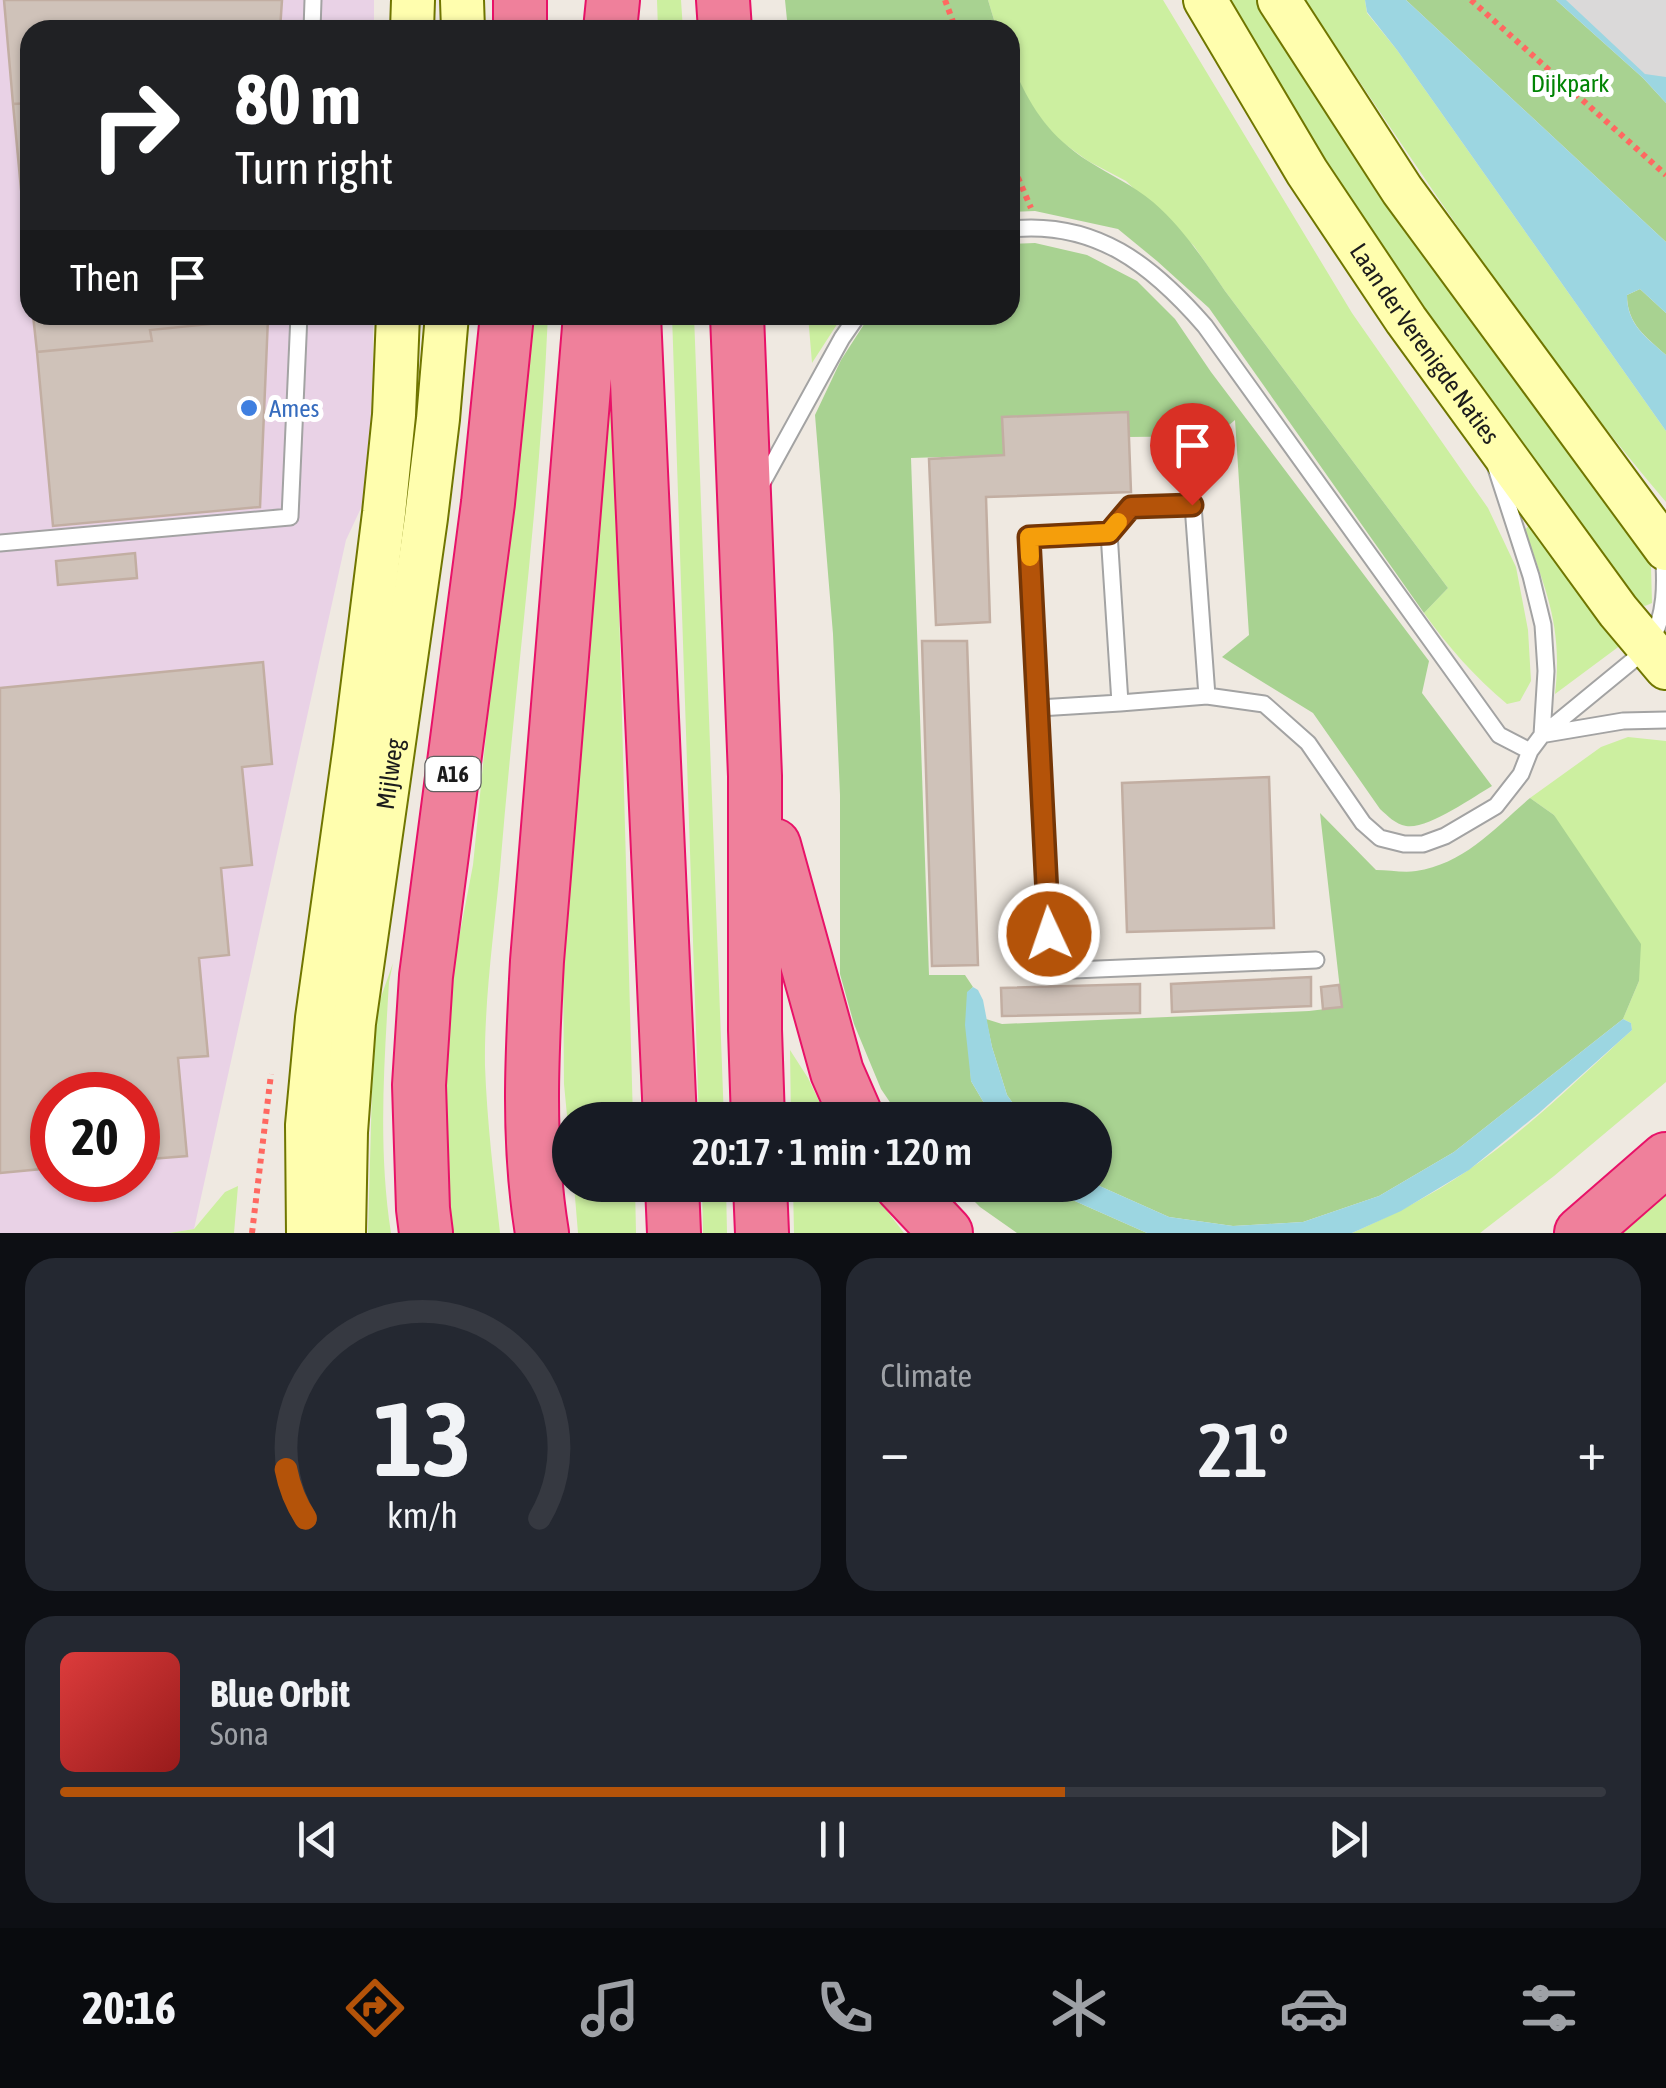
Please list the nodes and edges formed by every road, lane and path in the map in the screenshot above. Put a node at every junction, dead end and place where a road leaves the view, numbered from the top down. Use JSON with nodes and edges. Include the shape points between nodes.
{"nodes":[{"id":1,"x":735,"y":0,"type":"edge"},
{"id":2,"x":1205,"y":0,"type":"edge"},
{"id":3,"x":1279,"y":0,"type":"edge"},
{"id":4,"x":1472,"y":0,"type":"edge"},
{"id":5,"x":731,"y":15,"type":"edge"},
{"id":6,"x":1666,"y":175,"type":"edge"},
{"id":7,"x":1020,"y":183,"type":"edge"},
{"id":8,"x":1039,"y":228,"type":"junction"},
{"id":9,"x":1020,"y":229,"type":"edge"},
{"id":10,"x":299,"y":325,"type":"edge"},
{"id":11,"x":398,"y":325,"type":"edge"},
{"id":12,"x":446,"y":325,"type":"edge"},
{"id":13,"x":506,"y":325,"type":"edge"},
{"id":14,"x":589,"y":325,"type":"edge"},
{"id":15,"x":634,"y":325,"type":"edge"},
{"id":16,"x":737,"y":325,"type":"edge"},
{"id":17,"x":851,"y":325,"type":"edge"},
{"id":18,"x":1485,"y":431,"type":"junction"},
{"id":19,"x":746,"y":513,"type":"junction"},
{"id":20,"x":1109,"y":533,"type":"junction"},
{"id":21,"x":0,"y":543,"type":"edge"},
{"id":22,"x":1664,"y":547,"type":"edge"},
{"id":23,"x":1660,"y":652,"type":"edge"},
{"id":24,"x":1207,"y":696,"type":"junction"},
{"id":25,"x":1120,"y":703,"type":"junction"},
{"id":26,"x":1040,"y":708,"type":"junction"},
{"id":27,"x":1666,"y":720,"type":"edge"},
{"id":28,"x":1542,"y":735,"type":"junction"},
{"id":29,"x":1530,"y":750,"type":"junction"},
{"id":30,"x":756,"y":776,"type":"junction"},
{"id":31,"x":1316,"y":960,"type":"dead end"},
{"id":32,"x":669,"y":1102,"type":"edge"},
{"id":33,"x":757,"y":1102,"type":"edge"},
{"id":34,"x":850,"y":1102,"type":"edge"},
{"id":35,"x":1666,"y":1160,"type":"edge"},
{"id":36,"x":673,"y":1202,"type":"edge"},
{"id":37,"x":761,"y":1202,"type":"edge"},
{"id":38,"x":917,"y":1202,"type":"edge"},
{"id":39,"x":308,"y":1233,"type":"edge"},
{"id":40,"x":344,"y":1233,"type":"edge"},
{"id":41,"x":426,"y":1233,"type":"edge"},
{"id":42,"x":542,"y":1233,"type":"edge"},
{"id":43,"x":674,"y":1233,"type":"edge"},
{"id":44,"x":762,"y":1233,"type":"edge"},
{"id":45,"x":946,"y":1233,"type":"edge"},
{"id":46,"x":1581,"y":1233,"type":"edge"}],
"edges":[{"from":1,"to":5,"type":"lane"},
{"from":2,"to":18,"type":"main road","name":"Laan der Verenigde Naties","via":[[1307,172]]},
{"from":3,"to":22,"type":"main road","via":[[1402,190]]},
{"from":4,"to":6,"type":"path"},
{"from":7,"to":8,"type":"path"},
{"from":8,"to":9,"type":"lane"},
{"from":8,"to":29,"type":"lane","via":[[1068,230],[1118,250],[1176,293],[1500,735]]},
{"from":10,"to":21,"type":"lane","via":[[290,517]]},
{"from":11,"to":39,"type":"main road","name":"Mijlweg","via":[[384,514],[317,1018],[307,1125]]},
{"from":12,"to":40,"type":"main road","name":"Mijlweg","via":[[426,518],[354,1023]]},
{"from":13,"to":41,"type":"highway","number":"A16","via":[[426,976],[418,1085]]},
{"from":14,"to":42,"type":"highway","via":[[533,1030],[531,1129]]},
{"from":15,"to":32,"type":"highway"},
{"from":16,"to":19,"type":"highway"},
{"from":17,"to":19,"type":"lane"},
{"from":18,"to":23,"type":"main road","name":"Laan der Verenigde Naties","via":[[1618,611]]},
{"from":18,"to":28,"type":"lane","via":[[1543,625]]},
{"from":19,"to":30,"type":"highway"},
{"from":20,"to":24,"type":"lane","via":[[1131,507],[1192,505]]},
{"from":20,"to":25,"type":"lane"},
{"from":20,"to":26,"type":"lane","via":[[1029,537]]},
{"from":22,"to":23,"type":"lane"},
{"from":23,"to":28,"type":"lane"},
{"from":24,"to":25,"type":"lane"},
{"from":24,"to":29,"type":"lane","via":[[1264,704],[1308,743],[1363,823],[1380,838],[1404,844],[1445,836],[1496,806]]},
{"from":25,"to":26,"type":"lane"},
{"from":26,"to":31,"type":"lane","via":[[1050,971]]},
{"from":27,"to":28,"type":"lane","via":[[1623,720]]},
{"from":28,"to":29,"type":"lane"},
{"from":30,"to":33,"type":"highway"},
{"from":30,"to":34,"type":"highway"},
{"from":35,"to":46,"type":"highway"},
{"from":36,"to":43,"type":"highway"},
{"from":37,"to":44,"type":"highway"},
{"from":38,"to":45,"type":"highway"}]}
